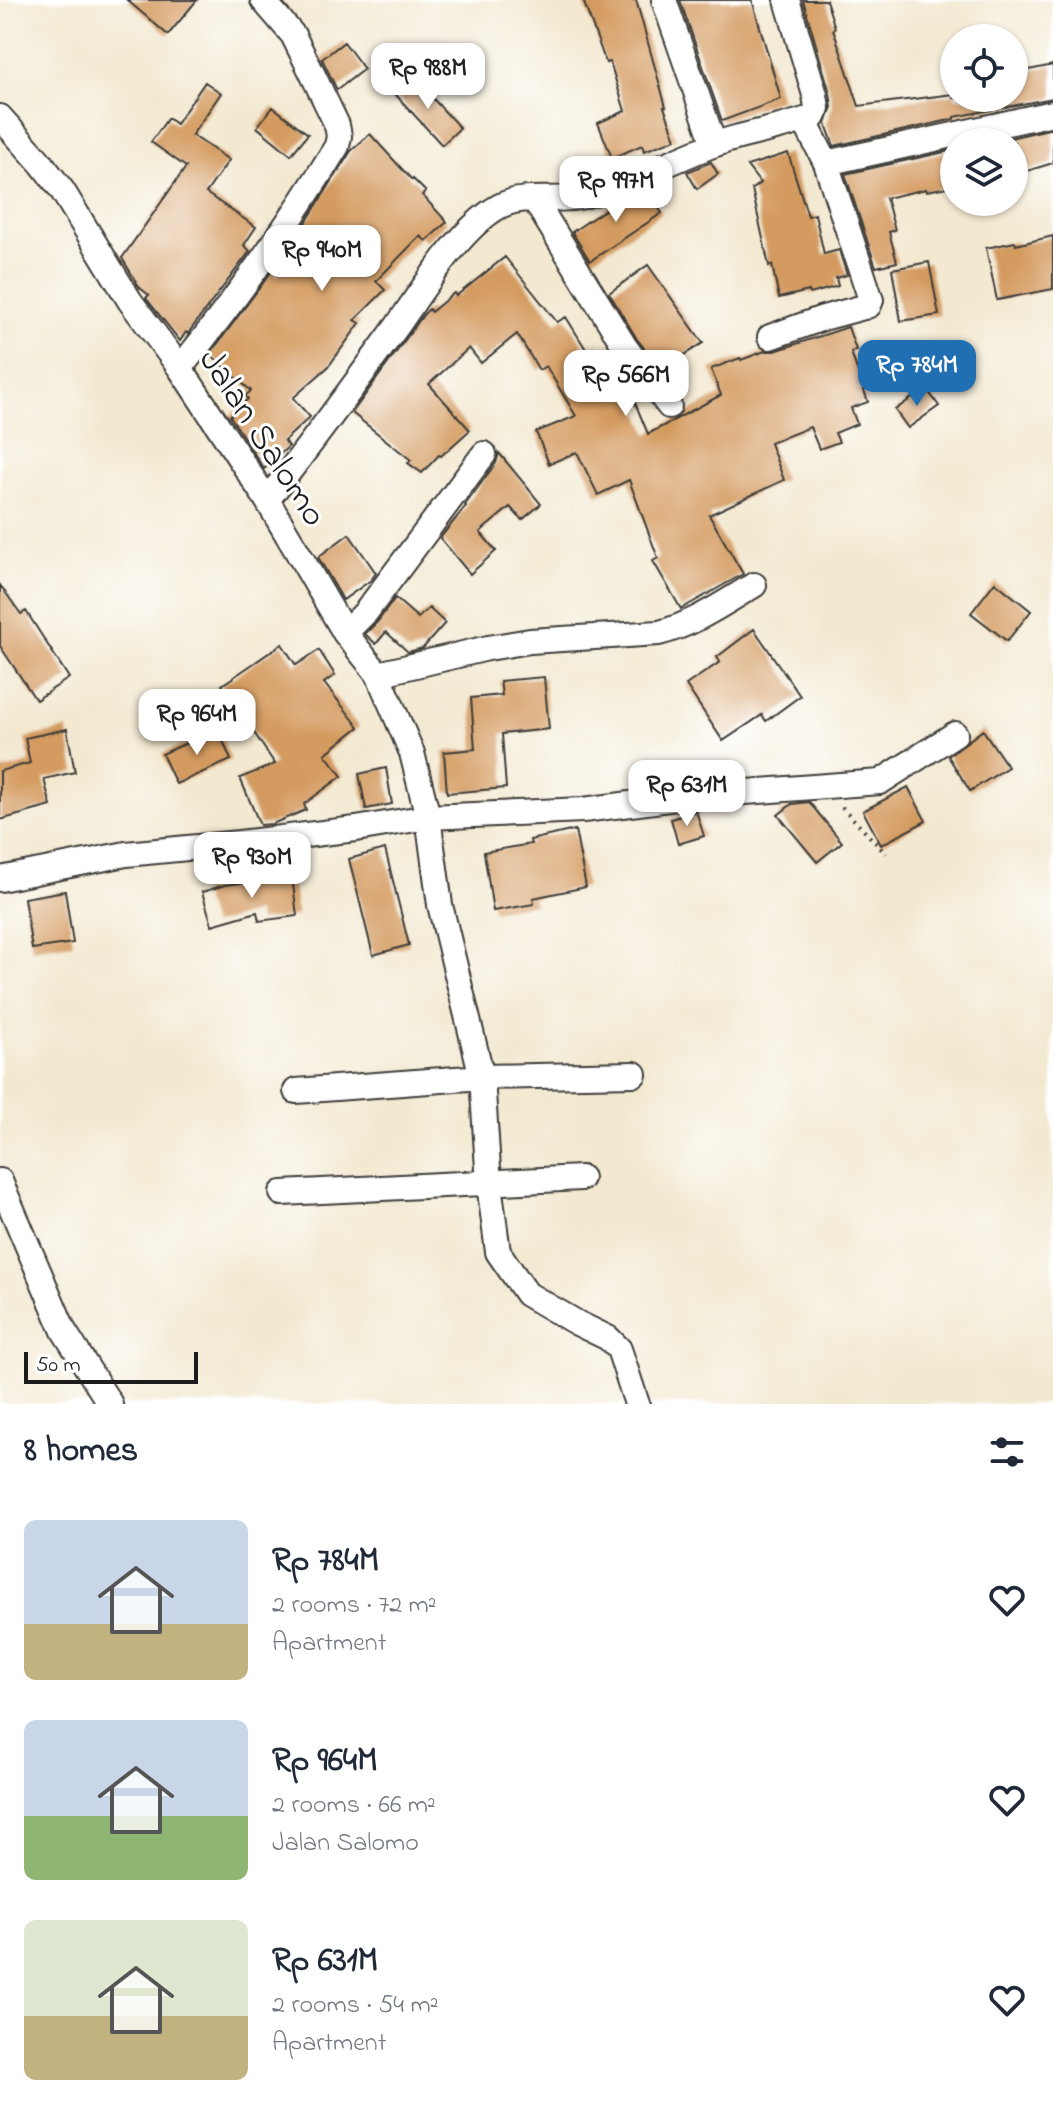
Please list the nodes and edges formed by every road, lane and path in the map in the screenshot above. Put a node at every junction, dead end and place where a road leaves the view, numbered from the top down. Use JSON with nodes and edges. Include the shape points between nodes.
{"nodes":[{"id":1,"x":263,"y":0,"type":"edge"},
{"id":2,"x":664,"y":0,"type":"edge"},
{"id":3,"x":787,"y":0,"type":"edge"},
{"id":4,"x":1053,"y":113,"type":"edge"},
{"id":5,"x":0,"y":117,"type":"edge"},
{"id":6,"x":804,"y":120,"type":"junction"},
{"id":7,"x":714,"y":144,"type":"junction"},
{"id":8,"x":826,"y":163,"type":"junction"},
{"id":9,"x":534,"y":199,"type":"junction"},
{"id":10,"x":770,"y":337,"type":"dead end"},
{"id":11,"x":180,"y":368,"type":"junction"},
{"id":12,"x":669,"y":406,"type":"dead end"},
{"id":13,"x":484,"y":454,"type":"dead end"},
{"id":14,"x":267,"y":500,"type":"junction"},
{"id":15,"x":754,"y":585,"type":"dead end"},
{"id":16,"x":345,"y":633,"type":"junction"},
{"id":17,"x":378,"y":674,"type":"junction"},
{"id":18,"x":955,"y":734,"type":"dead end"},
{"id":19,"x":821,"y":785,"type":"junction"},
{"id":20,"x":428,"y":817,"type":"junction"},
{"id":21,"x":886,"y":854,"type":"dead end"},
{"id":22,"x":0,"y":879,"type":"edge"},
{"id":23,"x":634,"y":1074,"type":"dead end"},
{"id":24,"x":482,"y":1077,"type":"junction"},
{"id":25,"x":296,"y":1091,"type":"dead end"},
{"id":26,"x":581,"y":1178,"type":"dead end"},
{"id":27,"x":0,"y":1181,"type":"edge"},
{"id":28,"x":489,"y":1184,"type":"junction"},
{"id":29,"x":282,"y":1193,"type":"dead end"},
{"id":30,"x":110,"y":1404,"type":"edge"},
{"id":31,"x":637,"y":1404,"type":"edge"}],
"edges":[{"from":1,"to":11,"type":"street","via":[[293,35],[337,125],[337,146]]},
{"from":2,"to":7,"type":"street"},
{"from":3,"to":6,"type":"street","via":[[817,108]]},
{"from":4,"to":8,"type":"street"},
{"from":5,"to":11,"type":"street","name":"Jalan Salomo","via":[[62,190],[130,301]]},
{"from":6,"to":7,"type":"street"},
{"from":6,"to":8,"type":"street"},
{"from":7,"to":9,"type":"street","via":[[581,197]]},
{"from":8,"to":10,"type":"street","via":[[871,300],[864,307]]},
{"from":9,"to":12,"type":"street","via":[[625,347]]},
{"from":9,"to":14,"type":"street","via":[[499,207],[452,250]]},
{"from":11,"to":14,"type":"street","name":"Jalan Salomo"},
{"from":13,"to":16,"type":"street"},
{"from":14,"to":16,"type":"street","name":"Jalan Salomo"},
{"from":15,"to":17,"type":"street","via":[[694,620],[659,633],[530,641]]},
{"from":16,"to":17,"type":"street","name":"Jalan Salomo"},
{"from":17,"to":20,"type":"street","name":"Jalan Salomo","via":[[412,753]]},
{"from":18,"to":19,"type":"street","via":[[880,782]]},
{"from":19,"to":20,"type":"street","via":[[583,810]]},
{"from":19,"to":21,"type":"path"},
{"from":20,"to":22,"type":"street","via":[[126,854]]},
{"from":20,"to":24,"type":"street","name":"Jalan Salomo","via":[[440,905]]},
{"from":23,"to":24,"type":"street"},
{"from":24,"to":25,"type":"street"},
{"from":24,"to":28,"type":"street","name":"Jalan Salomo"},
{"from":26,"to":28,"type":"street"},
{"from":27,"to":30,"type":"street","via":[[64,1331]]},
{"from":28,"to":29,"type":"street"},
{"from":28,"to":31,"type":"street","name":"Jalan Salomo","via":[[498,1252],[527,1294],[619,1349]]}]}
